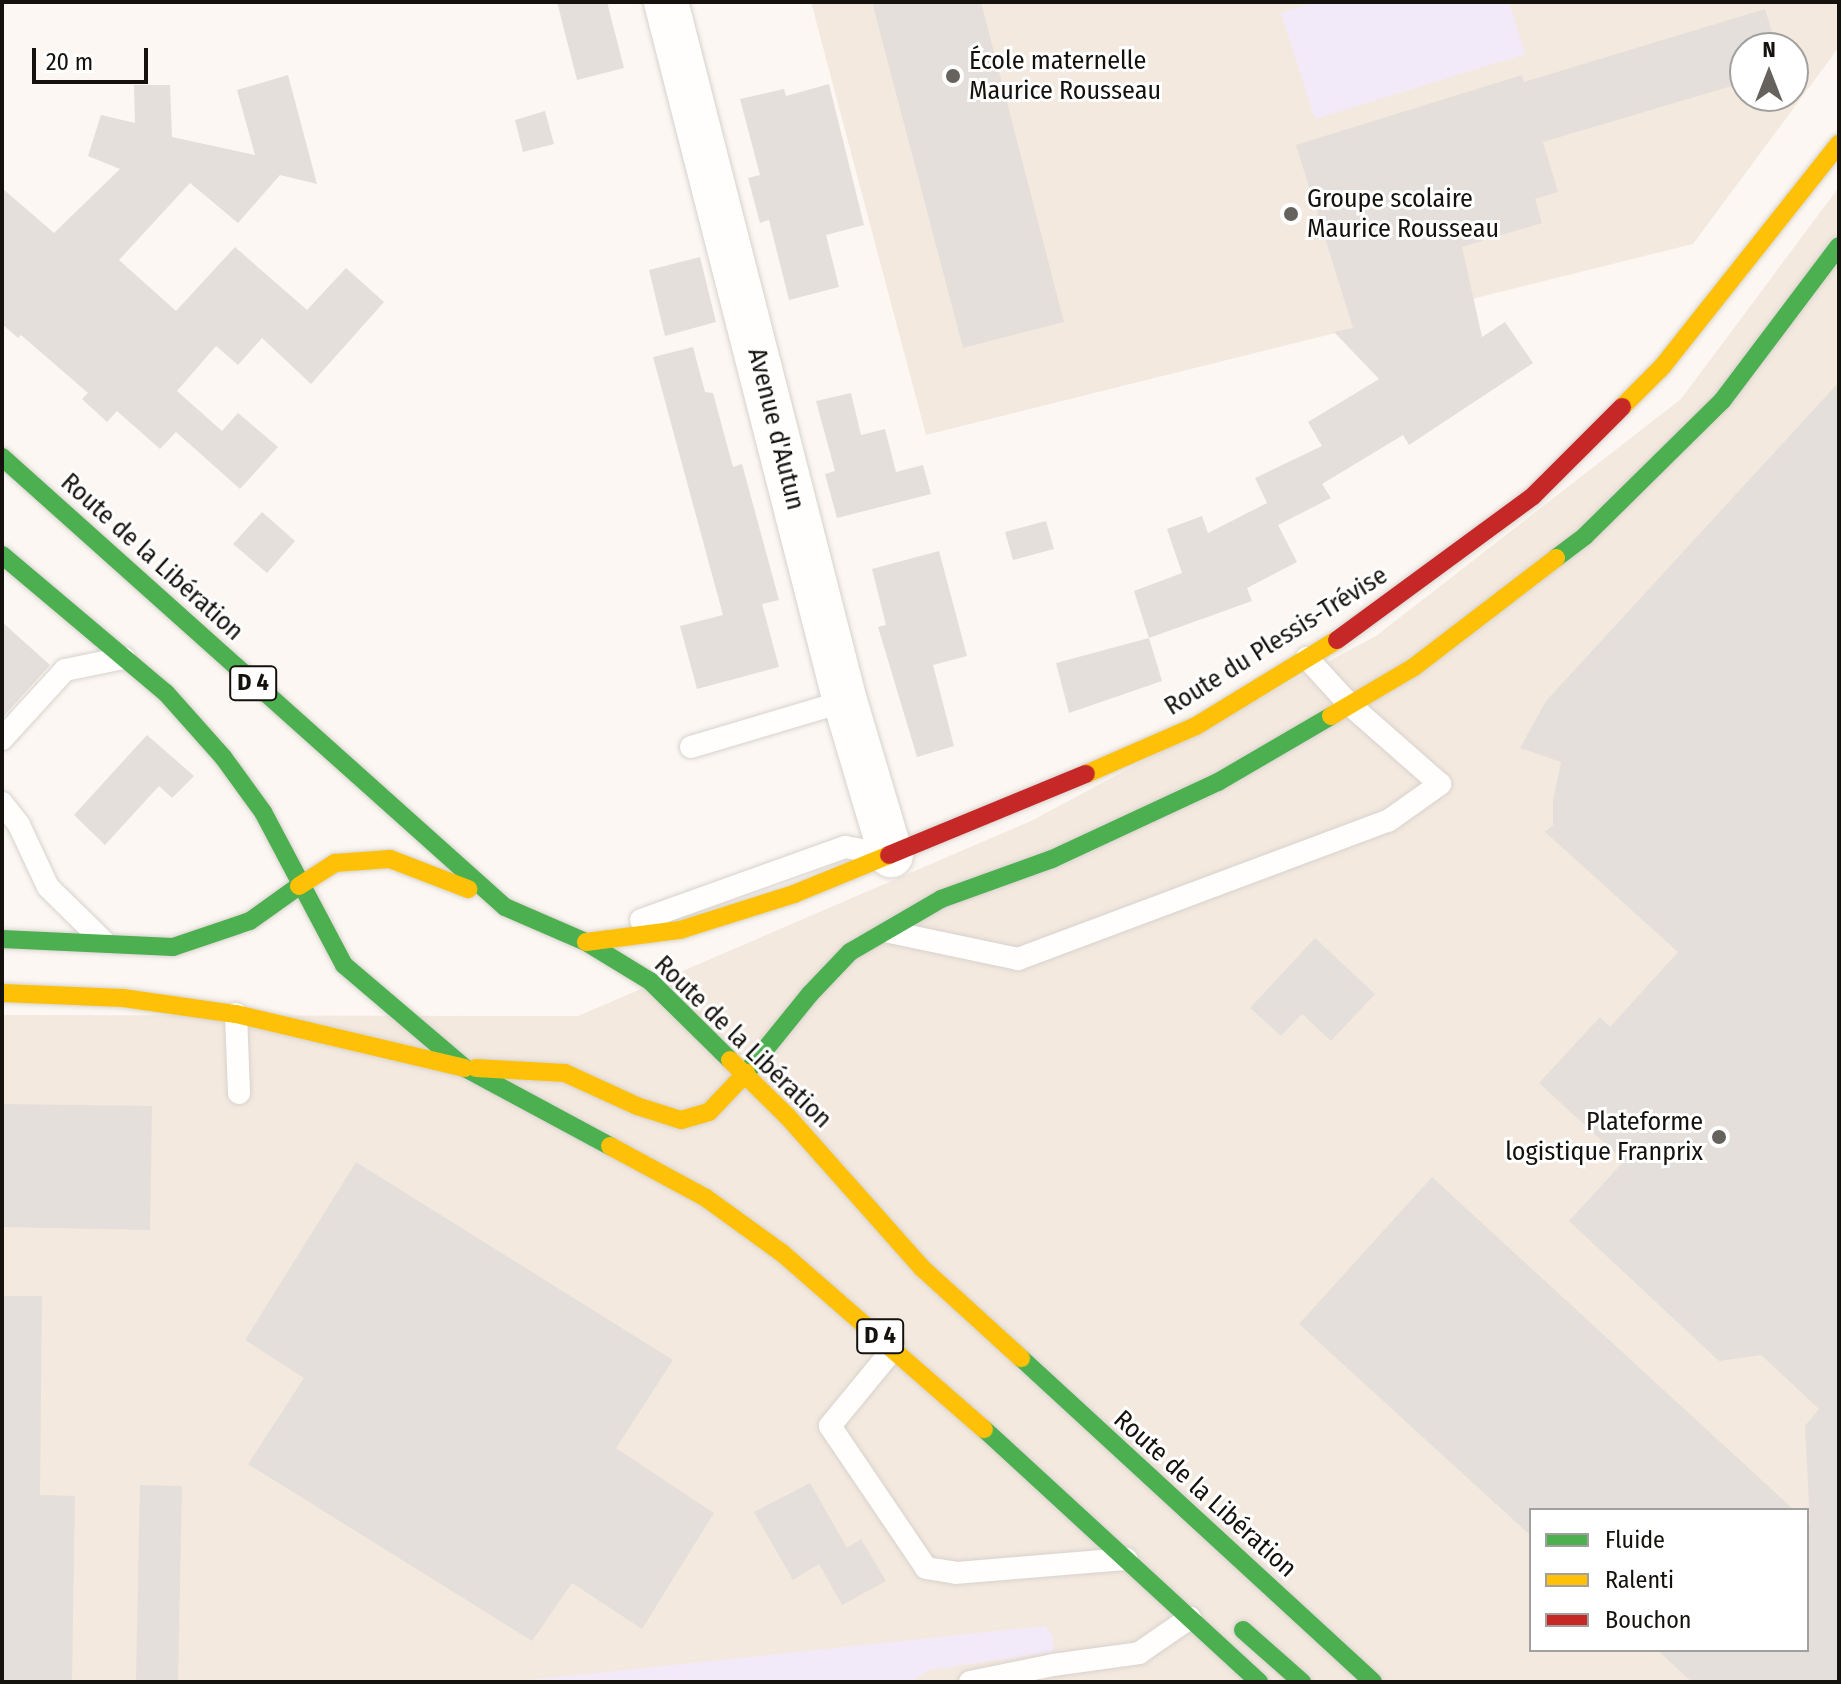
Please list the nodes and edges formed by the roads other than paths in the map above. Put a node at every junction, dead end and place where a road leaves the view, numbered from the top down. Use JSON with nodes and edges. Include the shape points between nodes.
{"nodes":[{"id":1,"x":666,"y":2,"type":"edge"},
{"id":2,"x":1839,"y":144,"type":"edge"},
{"id":3,"x":1839,"y":246,"type":"edge"},
{"id":4,"x":2,"y":457,"type":"edge"},
{"id":5,"x":2,"y":555,"type":"edge"},
{"id":6,"x":124,"y":658,"type":"junction"},
{"id":7,"x":1307,"y":658,"type":"junction"},
{"id":8,"x":845,"y":701,"type":"junction"},
{"id":9,"x":1350,"y":705,"type":"junction"},
{"id":10,"x":2,"y":739,"type":"edge"},
{"id":11,"x":691,"y":747,"type":"dead end"},
{"id":12,"x":2,"y":803,"type":"edge"},
{"id":13,"x":891,"y":855,"type":"junction"},
{"id":14,"x":299,"y":886,"type":"junction"},
{"id":15,"x":505,"y":907,"type":"junction"},
{"id":16,"x":885,"y":931,"type":"junction"},
{"id":17,"x":2,"y":939,"type":"edge"},
{"id":18,"x":586,"y":942,"type":"junction"},
{"id":19,"x":107,"y":944,"type":"junction"},
{"id":20,"x":2,"y":993,"type":"edge"},
{"id":21,"x":236,"y":1014,"type":"junction"},
{"id":22,"x":465,"y":1068,"type":"junction"},
{"id":23,"x":746,"y":1073,"type":"junction"},
{"id":24,"x":239,"y":1093,"type":"dead end"},
{"id":25,"x":894,"y":1348,"type":"junction"},
{"id":26,"x":1136,"y":1556,"type":"junction"},
{"id":27,"x":1190,"y":1618,"type":"junction"},
{"id":28,"x":1230,"y":1619,"type":"dead end"},
{"id":29,"x":970,"y":1682,"type":"edge"},
{"id":30,"x":1259,"y":1682,"type":"edge"},
{"id":31,"x":1302,"y":1682,"type":"edge"},
{"id":32,"x":1373,"y":1682,"type":"edge"}],
"edges":[{"from":1,"to":8,"type":"street","name":"Avenue d'Autun"},
{"from":2,"to":7,"type":"main road","name":"Route du Plessis-Trévise","via":[[1662,367],[1533,496],[1365,623]]},
{"from":3,"to":9,"type":"main road","via":[[1722,401],[1585,536],[1414,667]]},
{"from":4,"to":15,"type":"main road","name":"Route de la Libération","number":"D 4"},
{"from":5,"to":6,"type":"main road","number":"D 4"},
{"from":6,"to":10,"type":"lane","via":[[65,670]]},
{"from":6,"to":14,"type":"main road","number":"D 4","via":[[166,693],[223,757],[263,812]]},
{"from":7,"to":9,"type":"lane"},
{"from":7,"to":13,"type":"main road","name":"Route du Plessis-Trévise","via":[[1196,726]]},
{"from":8,"to":11,"type":"lane"},
{"from":8,"to":13,"type":"street","name":"Avenue d'Autun"},
{"from":9,"to":16,"type":"main road","via":[[1218,782],[1052,859],[941,899]]},
{"from":9,"to":16,"type":"lane","via":[[1440,784],[1388,821],[1018,959]]},
{"from":12,"to":19,"type":"lane","via":[[19,825],[48,887]]},
{"from":13,"to":18,"type":"lane","via":[[845,847]]},
{"from":14,"to":15,"type":"main road","via":[[335,863],[390,859],[439,875]]},
{"from":14,"to":19,"type":"main road","via":[[250,921],[173,947]]},
{"from":14,"to":22,"type":"main road","number":"D 4","via":[[344,965]]},
{"from":15,"to":18,"type":"main road","name":"Route de la Libération","number":"D 4"},
{"from":16,"to":23,"type":"main road","via":[[850,952]]},
{"from":17,"to":19,"type":"main road"},
{"from":18,"to":23,"type":"main road","name":"Route de la Libération","number":"D 4","via":[[650,981]]},
{"from":20,"to":21,"type":"main road","via":[[123,998]]},
{"from":21,"to":22,"type":"main road"},
{"from":21,"to":24,"type":"lane"},
{"from":22,"to":23,"type":"main road","via":[[565,1073],[681,1120],[709,1112]]},
{"from":22,"to":25,"type":"main road","number":"D 4","via":[[706,1198],[782,1253]]},
{"from":23,"to":32,"type":"main road","name":"Route de la Libération","number":"D 4","via":[[922,1268]]},
{"from":25,"to":26,"type":"main road","number":"D 4"},
{"from":25,"to":26,"type":"lane","via":[[830,1426],[926,1568],[956,1573]]},
{"from":26,"to":27,"type":"main road","number":"D 4"},
{"from":27,"to":29,"type":"lane","via":[[1139,1653]]},
{"from":27,"to":30,"type":"main road","number":"D 4"},
{"from":28,"to":31,"type":"main road"}]}
